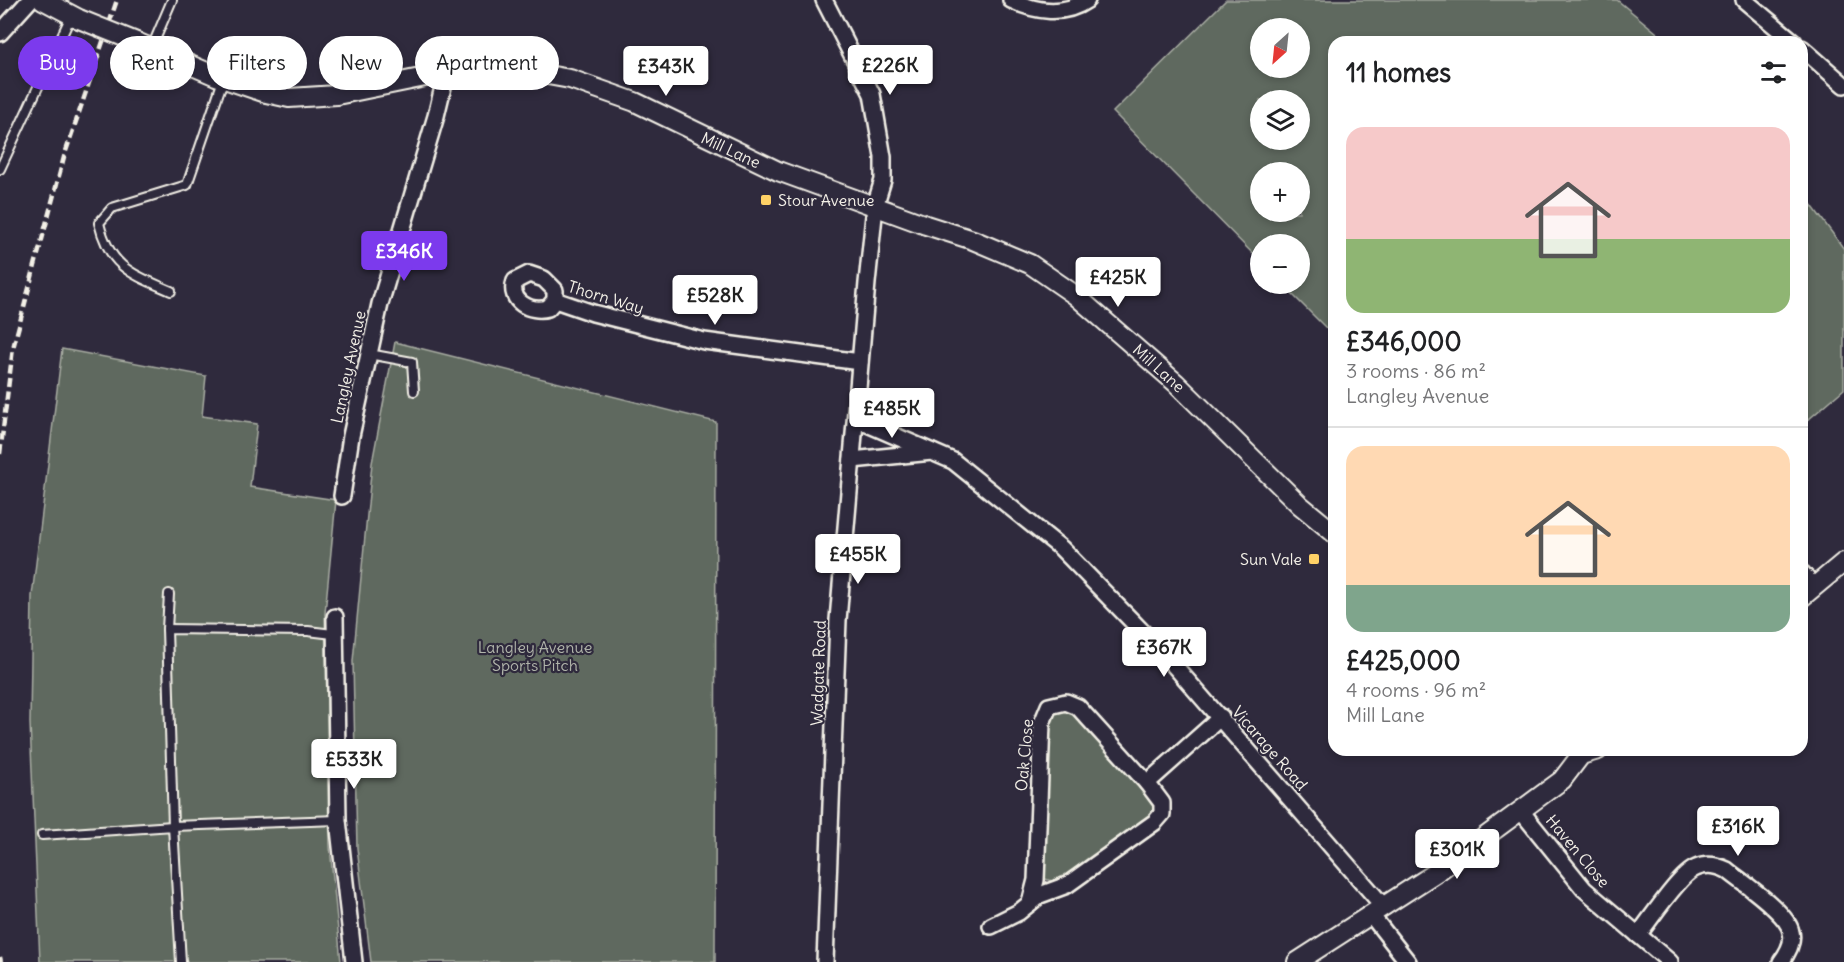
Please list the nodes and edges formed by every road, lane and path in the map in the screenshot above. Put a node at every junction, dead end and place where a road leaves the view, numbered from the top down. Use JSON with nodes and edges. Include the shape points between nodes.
{"nodes":[{"id":1,"x":30,"y":0,"type":"edge"},
{"id":2,"x":43,"y":0,"type":"edge"},
{"id":3,"x":172,"y":0,"type":"edge"},
{"id":4,"x":824,"y":0,"type":"edge"},
{"id":5,"x":1011,"y":0,"type":"edge"},
{"id":6,"x":1087,"y":0,"type":"edge"},
{"id":7,"x":1744,"y":0,"type":"edge"},
{"id":8,"x":75,"y":18,"type":"junction"},
{"id":9,"x":0,"y":33,"type":"edge"},
{"id":10,"x":120,"y":36,"type":"edge"},
{"id":11,"x":151,"y":36,"type":"edge"},
{"id":12,"x":1787,"y":36,"type":"edge"},
{"id":13,"x":1808,"y":53,"type":"edge"},
{"id":14,"x":559,"y":78,"type":"edge"},
{"id":15,"x":415,"y":79,"type":"edge"},
{"id":16,"x":1844,"y":85,"type":"edge"},
{"id":17,"x":219,"y":90,"type":"edge"},
{"id":18,"x":260,"y":90,"type":"edge"},
{"id":19,"x":443,"y":90,"type":"edge"},
{"id":20,"x":0,"y":169,"type":"edge"},
{"id":21,"x":875,"y":206,"type":"junction"},
{"id":22,"x":171,"y":291,"type":"dead end"},
{"id":23,"x":555,"y":300,"type":"dead end"},
{"id":24,"x":369,"y":354,"type":"junction"},
{"id":25,"x":860,"y":362,"type":"junction"},
{"id":26,"x":414,"y":391,"type":"dead end"},
{"id":27,"x":856,"y":419,"type":"junction"},
{"id":28,"x":934,"y":451,"type":"junction"},
{"id":29,"x":852,"y":460,"type":"junction"},
{"id":30,"x":342,"y":496,"type":"dead end"},
{"id":31,"x":1328,"y":528,"type":"edge"},
{"id":32,"x":1844,"y":562,"type":"edge"},
{"id":33,"x":1808,"y":592,"type":"edge"},
{"id":34,"x":169,"y":594,"type":"dead end"},
{"id":35,"x":335,"y":617,"type":"dead end"},
{"id":36,"x":167,"y":629,"type":"junction"},
{"id":37,"x":333,"y":634,"type":"junction"},
{"id":38,"x":1221,"y":717,"type":"junction"},
{"id":39,"x":1583,"y":756,"type":"edge"},
{"id":40,"x":1147,"y":783,"type":"junction"},
{"id":41,"x":1521,"y":811,"type":"junction"},
{"id":42,"x":338,"y":820,"type":"junction"},
{"id":43,"x":173,"y":826,"type":"junction"},
{"id":44,"x":42,"y":835,"type":"dead end"},
{"id":45,"x":1030,"y":903,"type":"junction"},
{"id":46,"x":1378,"y":912,"type":"junction"},
{"id":47,"x":991,"y":926,"type":"dead end"},
{"id":48,"x":1638,"y":935,"type":"junction"},
{"id":49,"x":181,"y":962,"type":"edge"},
{"id":50,"x":354,"y":962,"type":"edge"},
{"id":51,"x":825,"y":962,"type":"edge"},
{"id":52,"x":1297,"y":962,"type":"edge"},
{"id":53,"x":1408,"y":962,"type":"edge"},
{"id":54,"x":1670,"y":962,"type":"edge"},
{"id":55,"x":1781,"y":962,"type":"edge"}],
"edges":[{"from":1,"to":9,"type":"street"},
{"from":2,"to":8,"type":"street","name":"Mill Lane"},
{"from":3,"to":11,"type":"lane"},
{"from":4,"to":21,"type":"street","via":[[868,84],[877,111],[883,180]]},
{"from":5,"to":6,"type":"street","via":[[1064,11]]},
{"from":7,"to":12,"type":"street"},
{"from":8,"to":10,"type":"street","name":"Mill Lane","bridge":true},
{"from":8,"to":20,"type":"lane"},
{"from":13,"to":16,"type":"street"},
{"from":14,"to":21,"type":"street","name":"Mill Lane","via":[[589,84],[635,102],[771,168]]},
{"from":15,"to":18,"type":"street","name":"Mill Lane","via":[[313,98],[281,97]]},
{"from":17,"to":22,"type":"lane","via":[[187,185],[112,208],[99,223],[113,258],[135,275]]},
{"from":19,"to":24,"type":"street","name":"Langley Avenue"},
{"from":21,"to":25,"type":"street","name":"Wadgate Road"},
{"from":21,"to":31,"type":"street","name":"Mill Lane","via":[[1030,264],[1075,295],[1184,390]]},
{"from":23,"to":25,"type":"street","name":"Thorn Way","via":[[704,341]]},
{"from":24,"to":26,"type":"lane","via":[[412,362]]},
{"from":24,"to":30,"type":"street","name":"Langley Avenue"},
{"from":25,"to":27,"type":"street","name":"Wadgate Road"},
{"from":27,"to":28,"type":"street","name":"Vicarage Road"},
{"from":27,"to":29,"type":"street","name":"Wadgate Road"},
{"from":28,"to":29,"type":"street"},
{"from":28,"to":38,"type":"street","name":"Vicarage Road","via":[[960,466],[1061,548],[1120,605]]},
{"from":29,"to":51,"type":"street","name":"Wadgate Road","via":[[838,620]]},
{"from":32,"to":33,"type":"street"},
{"from":34,"to":36,"type":"lane"},
{"from":35,"to":37,"type":"street"},
{"from":36,"to":37,"type":"lane"},
{"from":36,"to":43,"type":"lane"},
{"from":37,"to":42,"type":"street"},
{"from":38,"to":40,"type":"street"},
{"from":38,"to":46,"type":"street","name":"Vicarage Road"},
{"from":39,"to":41,"type":"street","via":[[1562,780]]},
{"from":40,"to":45,"type":"street","name":"Oak Close","via":[[1162,803],[1162,814],[1155,822],[1066,885],[1045,892]]},
{"from":40,"to":45,"type":"street","name":"Oak Close","via":[[1078,707],[1066,702],[1049,706],[1042,723],[1036,880]]},
{"from":41,"to":46,"type":"street"},
{"from":41,"to":48,"type":"street","name":"Haven Close","via":[[1584,889]]},
{"from":42,"to":43,"type":"lane"},
{"from":42,"to":50,"type":"street"},
{"from":43,"to":44,"type":"lane"},
{"from":43,"to":49,"type":"lane"},
{"from":45,"to":47,"type":"street","name":"Oak Close"},
{"from":46,"to":52,"type":"street"},
{"from":46,"to":53,"type":"street","name":"Vicarage Road"},
{"from":48,"to":54,"type":"street","name":"Haven Close"},
{"from":48,"to":55,"type":"street","via":[[1689,872],[1704,865],[1719,866],[1786,922],[1792,934]]}]}
